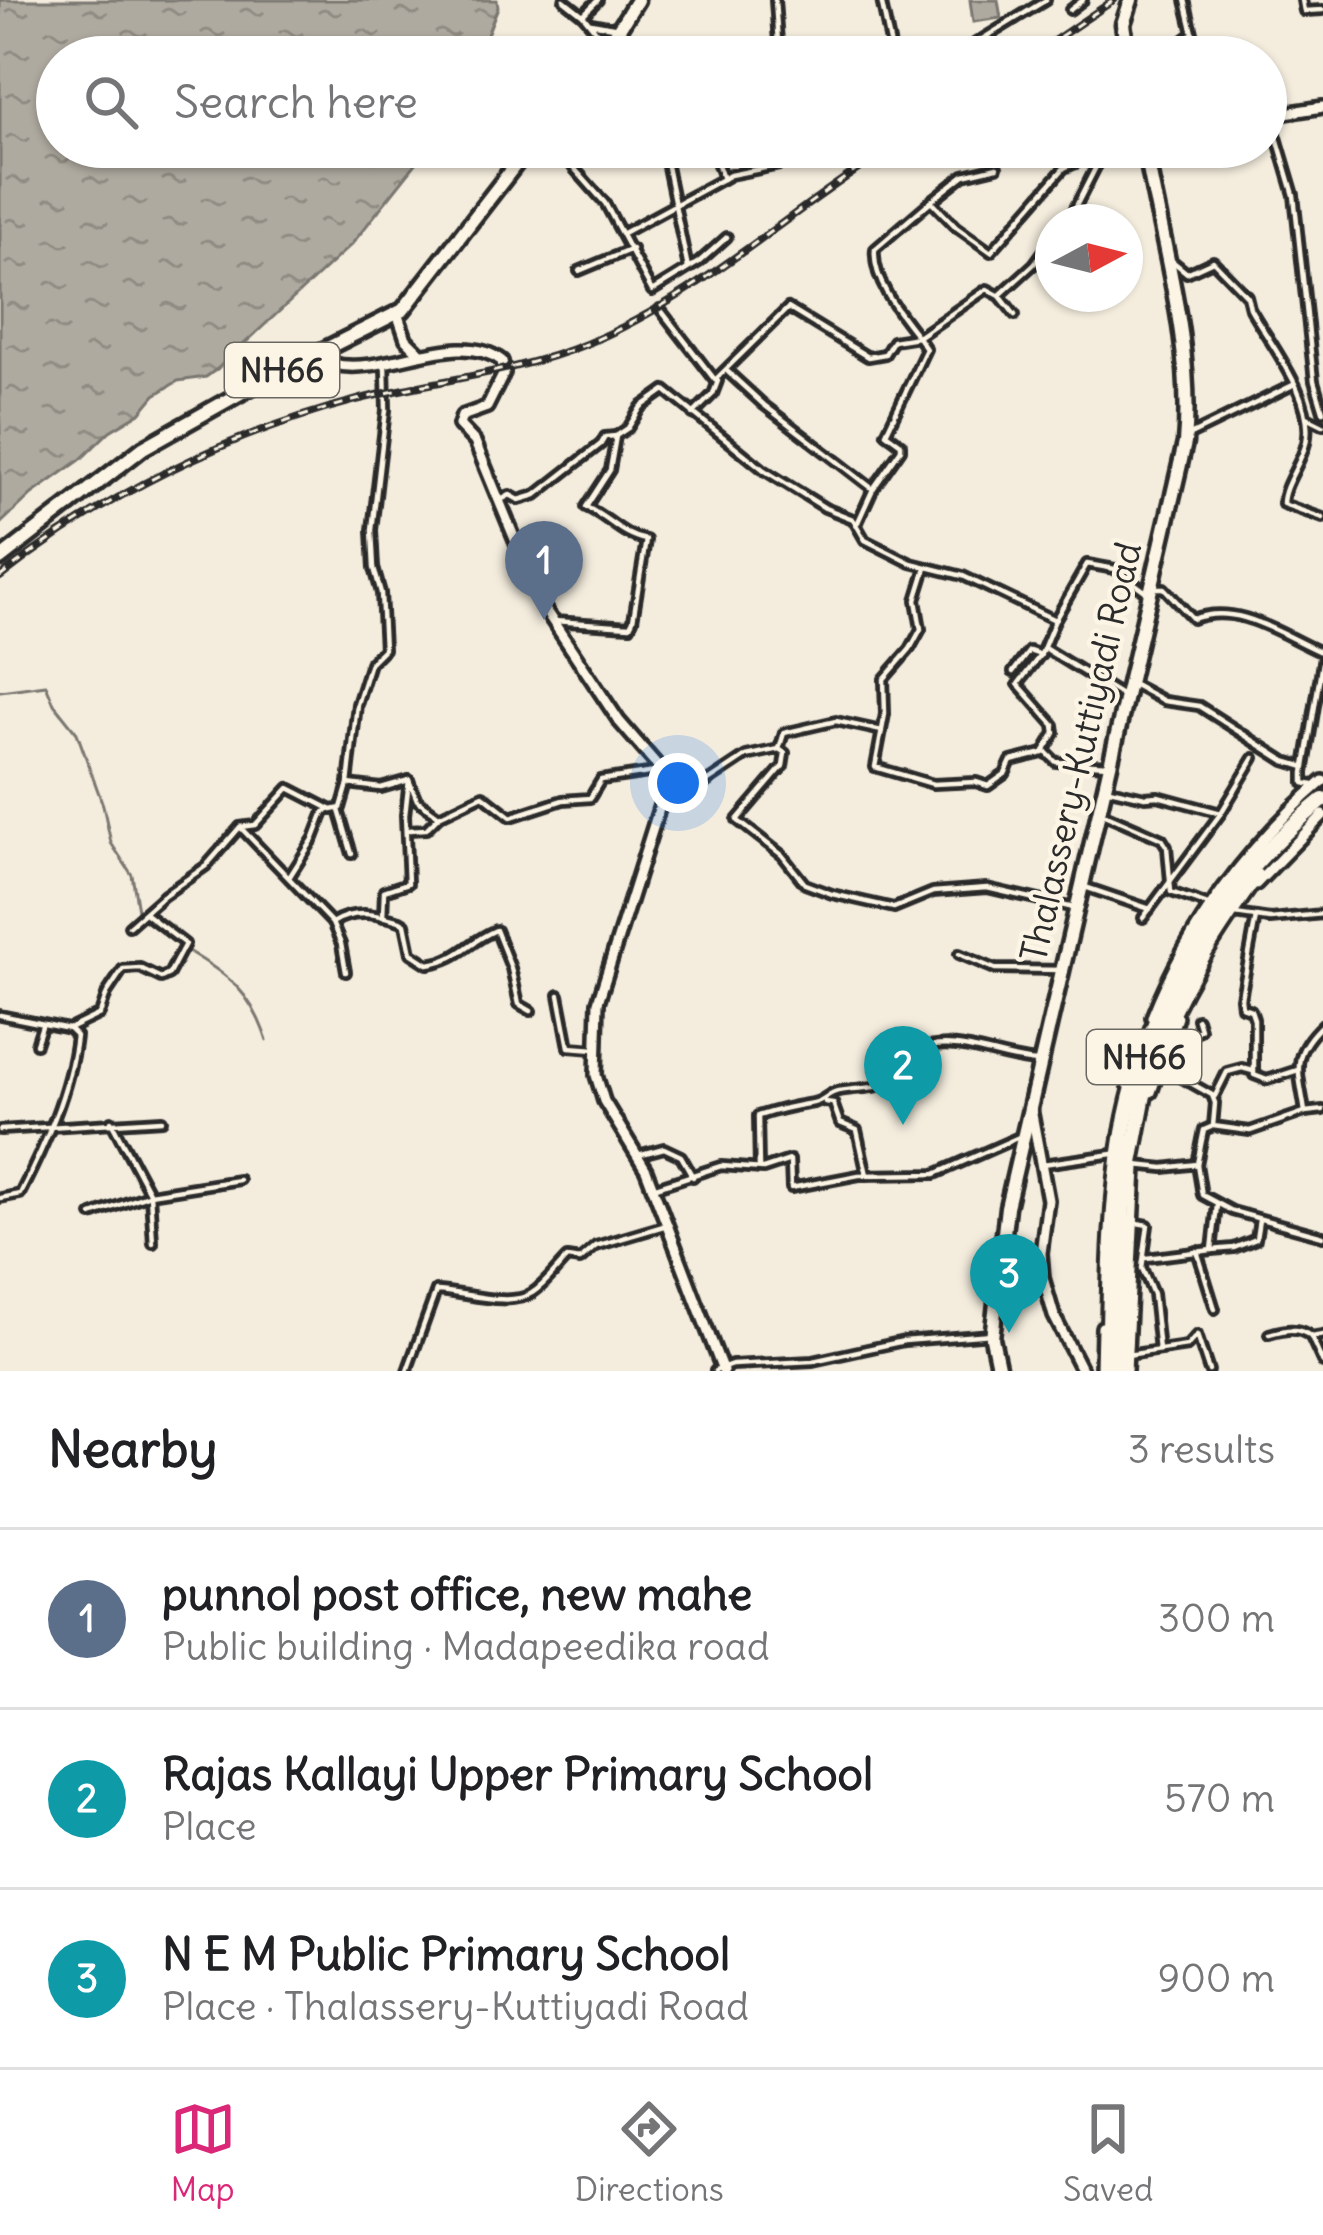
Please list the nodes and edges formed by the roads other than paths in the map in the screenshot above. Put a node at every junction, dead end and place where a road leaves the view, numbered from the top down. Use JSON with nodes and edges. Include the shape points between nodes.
{"nodes":[{"id":1,"x":564,"y":0,"type":"edge"},
{"id":2,"x":598,"y":0,"type":"edge"},
{"id":3,"x":637,"y":0,"type":"edge"},
{"id":4,"x":775,"y":0,"type":"edge"},
{"id":5,"x":881,"y":0,"type":"edge"},
{"id":6,"x":1046,"y":0,"type":"edge"},
{"id":7,"x":1082,"y":0,"type":"edge"},
{"id":8,"x":1131,"y":0,"type":"edge"},
{"id":9,"x":1185,"y":0,"type":"edge"},
{"id":10,"x":1302,"y":0,"type":"edge"},
{"id":11,"x":1070,"y":10,"type":"dead end"},
{"id":12,"x":1323,"y":10,"type":"edge"},
{"id":13,"x":583,"y":15,"type":"junction"},
{"id":14,"x":591,"y":23,"type":"junction"},
{"id":15,"x":618,"y":28,"type":"junction"},
{"id":16,"x":597,"y":36,"type":"edge"},
{"id":17,"x":613,"y":36,"type":"edge"},
{"id":18,"x":778,"y":36,"type":"edge"},
{"id":19,"x":889,"y":36,"type":"edge"},
{"id":20,"x":992,"y":36,"type":"edge"},
{"id":21,"x":1125,"y":36,"type":"edge"},
{"id":22,"x":1189,"y":36,"type":"edge"},
{"id":23,"x":1323,"y":106,"type":"edge"},
{"id":24,"x":1287,"y":112,"type":"edge"},
{"id":25,"x":512,"y":168,"type":"edge"},
{"id":26,"x":578,"y":168,"type":"edge"},
{"id":27,"x":666,"y":168,"type":"edge"},
{"id":28,"x":719,"y":168,"type":"edge"},
{"id":29,"x":768,"y":168,"type":"edge"},
{"id":30,"x":993,"y":168,"type":"edge"},
{"id":31,"x":1064,"y":168,"type":"edge"},
{"id":32,"x":1095,"y":168,"type":"edge"},
{"id":33,"x":1147,"y":168,"type":"edge"},
{"id":34,"x":1285,"y":168,"type":"edge"},
{"id":35,"x":723,"y":179,"type":"junction"},
{"id":36,"x":931,"y":201,"type":"junction"},
{"id":37,"x":1077,"y":204,"type":"edge"},
{"id":38,"x":672,"y":206,"type":"junction"},
{"id":39,"x":623,"y":233,"type":"junction"},
{"id":40,"x":727,"y":237,"type":"dead end"},
{"id":41,"x":632,"y":249,"type":"junction"},
{"id":42,"x":1166,"y":261,"type":"junction"},
{"id":43,"x":1035,"y":263,"type":"edge"},
{"id":44,"x":688,"y":268,"type":"junction"},
{"id":45,"x":579,"y":271,"type":"dead end"},
{"id":46,"x":1000,"y":296,"type":"junction"},
{"id":47,"x":660,"y":309,"type":"dead end"},
{"id":48,"x":397,"y":313,"type":"junction"},
{"id":49,"x":1015,"y":315,"type":"dead end"},
{"id":50,"x":918,"y":337,"type":"junction"},
{"id":51,"x":325,"y":349,"type":"junction"},
{"id":52,"x":422,"y":355,"type":"junction"},
{"id":53,"x":385,"y":364,"type":"junction"},
{"id":54,"x":727,"y":371,"type":"junction"},
{"id":55,"x":718,"y":379,"type":"junction"},
{"id":56,"x":1293,"y":385,"type":"junction"},
{"id":57,"x":1323,"y":411,"type":"edge"},
{"id":58,"x":694,"y":414,"type":"junction"},
{"id":59,"x":1307,"y":417,"type":"junction"},
{"id":60,"x":1323,"y":425,"type":"edge"},
{"id":61,"x":616,"y":436,"type":"junction"},
{"id":62,"x":1185,"y":438,"type":"junction"},
{"id":63,"x":873,"y":489,"type":"junction"},
{"id":64,"x":499,"y":501,"type":"junction"},
{"id":65,"x":1323,"y":518,"type":"edge"},
{"id":66,"x":857,"y":523,"type":"junction"},
{"id":67,"x":0,"y":559,"type":"edge"},
{"id":68,"x":926,"y":568,"type":"junction"},
{"id":69,"x":1150,"y":591,"type":"junction"},
{"id":70,"x":1055,"y":620,"type":"junction"},
{"id":71,"x":553,"y":621,"type":"junction"},
{"id":72,"x":1042,"y":651,"type":"junction"},
{"id":73,"x":1323,"y":654,"type":"edge"},
{"id":74,"x":1013,"y":672,"type":"dead end"},
{"id":75,"x":1127,"y":689,"type":"junction"},
{"id":76,"x":882,"y":730,"type":"junction"},
{"id":77,"x":779,"y":748,"type":"junction"},
{"id":78,"x":1045,"y":752,"type":"junction"},
{"id":79,"x":1253,"y":758,"type":"dead end"},
{"id":80,"x":1109,"y":765,"type":"junction"},
{"id":81,"x":1305,"y":767,"type":"junction"},
{"id":82,"x":664,"y":777,"type":"junction"},
{"id":83,"x":409,"y":780,"type":"junction"},
{"id":84,"x":348,"y":784,"type":"junction"},
{"id":85,"x":1104,"y":788,"type":"junction"},
{"id":86,"x":1322,"y":798,"type":"edge"},
{"id":87,"x":336,"y":810,"type":"junction"},
{"id":88,"x":1098,"y":812,"type":"junction"},
{"id":89,"x":1221,"y":813,"type":"junction"},
{"id":90,"x":440,"y":816,"type":"junction"},
{"id":91,"x":240,"y":827,"type":"junction"},
{"id":92,"x":406,"y":830,"type":"junction"},
{"id":93,"x":352,"y":854,"type":"dead end"},
{"id":94,"x":290,"y":876,"type":"junction"},
{"id":95,"x":1081,"y":886,"type":"junction"},
{"id":96,"x":1169,"y":887,"type":"junction"},
{"id":97,"x":1210,"y":906,"type":"junction"},
{"id":98,"x":1076,"y":909,"type":"junction"},
{"id":99,"x":1150,"y":909,"type":"junction"},
{"id":100,"x":1234,"y":914,"type":"junction"},
{"id":101,"x":1323,"y":914,"type":"edge"},
{"id":102,"x":142,"y":916,"type":"junction"},
{"id":103,"x":383,"y":917,"type":"junction"},
{"id":104,"x":1256,"y":917,"type":"junction"},
{"id":105,"x":1143,"y":918,"type":"dead end"},
{"id":106,"x":332,"y":923,"type":"junction"},
{"id":107,"x":129,"y":926,"type":"dead end"},
{"id":108,"x":959,"y":954,"type":"dead end"},
{"id":109,"x":1061,"y":970,"type":"junction"},
{"id":110,"x":346,"y":972,"type":"dead end"},
{"id":111,"x":559,"y":995,"type":"dead end"},
{"id":112,"x":531,"y":1010,"type":"dead end"},
{"id":113,"x":0,"y":1015,"type":"edge"},
{"id":114,"x":1197,"y":1019,"type":"dead end"},
{"id":115,"x":1323,"y":1024,"type":"edge"},
{"id":116,"x":42,"y":1026,"type":"junction"},
{"id":117,"x":69,"y":1030,"type":"junction"},
{"id":118,"x":36,"y":1044,"type":"dead end"},
{"id":119,"x":595,"y":1048,"type":"junction"},
{"id":120,"x":1040,"y":1062,"type":"junction"},
{"id":121,"x":1298,"y":1070,"type":"junction"},
{"id":122,"x":1253,"y":1071,"type":"junction"},
{"id":123,"x":1214,"y":1099,"type":"junction"},
{"id":124,"x":819,"y":1102,"type":"junction"},
{"id":125,"x":1030,"y":1104,"type":"junction"},
{"id":126,"x":1323,"y":1110,"type":"edge"},
{"id":127,"x":1304,"y":1112,"type":"junction"},
{"id":128,"x":112,"y":1120,"type":"junction"},
{"id":129,"x":161,"y":1120,"type":"dead end"},
{"id":130,"x":50,"y":1126,"type":"junction"},
{"id":131,"x":1213,"y":1126,"type":"junction"},
{"id":132,"x":0,"y":1130,"type":"edge"},
{"id":133,"x":1023,"y":1136,"type":"junction"},
{"id":134,"x":1113,"y":1154,"type":"junction"},
{"id":135,"x":638,"y":1155,"type":"junction"},
{"id":136,"x":1043,"y":1164,"type":"junction"},
{"id":137,"x":1197,"y":1164,"type":"junction"},
{"id":138,"x":1136,"y":1165,"type":"junction"},
{"id":139,"x":758,"y":1168,"type":"junction"},
{"id":140,"x":867,"y":1175,"type":"junction"},
{"id":141,"x":692,"y":1178,"type":"junction"},
{"id":142,"x":239,"y":1180,"type":"dead end"},
{"id":143,"x":653,"y":1188,"type":"junction"},
{"id":144,"x":150,"y":1194,"type":"junction"},
{"id":145,"x":0,"y":1198,"type":"edge"},
{"id":146,"x":1217,"y":1205,"type":"junction"},
{"id":147,"x":92,"y":1215,"type":"dead end"},
{"id":148,"x":1259,"y":1220,"type":"junction"},
{"id":149,"x":1131,"y":1222,"type":"junction"},
{"id":150,"x":667,"y":1225,"type":"junction"},
{"id":151,"x":1323,"y":1236,"type":"edge"},
{"id":152,"x":153,"y":1244,"type":"dead end"},
{"id":153,"x":1212,"y":1250,"type":"junction"},
{"id":154,"x":1197,"y":1251,"type":"junction"},
{"id":155,"x":1146,"y":1258,"type":"junction"},
{"id":156,"x":1215,"y":1309,"type":"dead end"},
{"id":157,"x":992,"y":1334,"type":"junction"},
{"id":158,"x":1269,"y":1334,"type":"dead end"},
{"id":159,"x":1323,"y":1335,"type":"edge"},
{"id":160,"x":1311,"y":1337,"type":"junction"},
{"id":161,"x":1159,"y":1350,"type":"junction"},
{"id":162,"x":1127,"y":1355,"type":"junction"},
{"id":163,"x":1323,"y":1363,"type":"edge"},
{"id":164,"x":720,"y":1370,"type":"edge"},
{"id":165,"x":407,"y":1371,"type":"edge"},
{"id":166,"x":998,"y":1371,"type":"edge"},
{"id":167,"x":1082,"y":1371,"type":"edge"},
{"id":168,"x":1105,"y":1371,"type":"edge"},
{"id":169,"x":1122,"y":1371,"type":"edge"},
{"id":170,"x":1209,"y":1371,"type":"edge"}],
"edges":[{"from":1,"to":13,"type":"street"},
{"from":2,"to":13,"type":"street"},
{"from":3,"to":15,"type":"main road"},
{"from":4,"to":18,"type":"street"},
{"from":5,"to":19,"type":"street"},
{"from":6,"to":20,"type":"street"},
{"from":7,"to":11,"type":"street"},
{"from":8,"to":21,"type":"main road"},
{"from":9,"to":22,"type":"street"},
{"from":10,"to":12,"type":"street","via":[[1304,11]]},
{"from":13,"to":14,"type":"street"},
{"from":14,"to":15,"type":"street"},
{"from":14,"to":16,"type":"street"},
{"from":15,"to":17,"type":"main road"},
{"from":23,"to":24,"type":"main road"},
{"from":25,"to":48,"type":"main road","number":"NH66"},
{"from":26,"to":39,"type":"street"},
{"from":27,"to":38,"type":"street"},
{"from":28,"to":35,"type":"street"},
{"from":29,"to":35,"type":"street"},
{"from":30,"to":36,"type":"street","via":[[964,175]]},
{"from":31,"to":36,"type":"street","via":[[992,252]]},
{"from":32,"to":37,"type":"street"},
{"from":33,"to":42,"type":"main road","name":"Thalassery-Kuttiyadi Road"},
{"from":34,"to":57,"type":"street"},
{"from":35,"to":38,"type":"street"},
{"from":36,"to":50,"type":"street","via":[[873,254],[895,308]]},
{"from":38,"to":39,"type":"street"},
{"from":38,"to":44,"type":"street"},
{"from":39,"to":41,"type":"street"},
{"from":40,"to":44,"type":"street"},
{"from":41,"to":44,"type":"street","via":[[652,292]]},
{"from":41,"to":45,"type":"street"},
{"from":42,"to":56,"type":"street","via":[[1187,273],[1217,263],[1247,296]]},
{"from":42,"to":62,"type":"main road","name":"Thalassery-Kuttiyadi Road","via":[[1185,354]]},
{"from":43,"to":46,"type":"street"},
{"from":46,"to":49,"type":"street"},
{"from":46,"to":50,"type":"street","via":[[982,291]]},
{"from":47,"to":55,"type":"street"},
{"from":48,"to":51,"type":"main road","number":"NH66"},
{"from":48,"to":52,"type":"main road"},
{"from":50,"to":54,"type":"street","via":[[868,357],[788,308]]},
{"from":50,"to":63,"type":"street","via":[[926,349],[886,434],[902,446]]},
{"from":51,"to":53,"type":"main road","via":[[338,365]]},
{"from":51,"to":67,"type":"main road","number":"NH66","via":[[143,448]]},
{"from":52,"to":53,"type":"main road"},
{"from":52,"to":64,"type":"main road","via":[[477,349],[503,364],[487,407],[459,424]]},
{"from":53,"to":84,"type":"street","via":[[372,530],[384,649],[370,663],[357,704]]},
{"from":54,"to":55,"type":"street"},
{"from":54,"to":63,"type":"street"},
{"from":55,"to":58,"type":"street"},
{"from":56,"to":59,"type":"street"},
{"from":56,"to":62,"type":"street"},
{"from":58,"to":61,"type":"street","via":[[665,390]]},
{"from":58,"to":66,"type":"street","via":[[764,470]]},
{"from":59,"to":60,"type":"street"},
{"from":59,"to":65,"type":"street","via":[[1298,470],[1282,499]]},
{"from":61,"to":64,"type":"street","via":[[536,495]]},
{"from":61,"to":71,"type":"street","via":[[610,470],[586,507],[628,537],[646,540],[630,626]]},
{"from":62,"to":69,"type":"main road","name":"Thalassery-Kuttiyadi Road"},
{"from":63,"to":66,"type":"street"},
{"from":64,"to":71,"type":"main road"},
{"from":66,"to":68,"type":"street","via":[[865,540]]},
{"from":68,"to":70,"type":"street","via":[[963,576]]},
{"from":68,"to":76,"type":"street","via":[[916,600],[921,629],[884,679]]},
{"from":69,"to":70,"type":"street","via":[[1115,569],[1087,564]]},
{"from":69,"to":73,"type":"street","via":[[1164,588],[1193,619],[1237,616]]},
{"from":69,"to":75,"type":"main road","name":"Thalassery-Kuttiyadi Road"},
{"from":70,"to":72,"type":"street"},
{"from":71,"to":82,"type":"main road"},
{"from":72,"to":74,"type":"street","via":[[1029,651]]},
{"from":72,"to":75,"type":"street"},
{"from":72,"to":78,"type":"street","via":[[1018,684],[1054,725]]},
{"from":73,"to":81,"type":"street"},
{"from":75,"to":80,"type":"main road","name":"Thalassery-Kuttiyadi Road"},
{"from":75,"to":81,"type":"street","via":[[1199,706]]},
{"from":76,"to":77,"type":"street","via":[[836,721],[784,733]]},
{"from":76,"to":78,"type":"street","via":[[875,767],[933,784],[988,787],[1011,761]]},
{"from":77,"to":82,"type":"street","via":[[746,756],[714,781]]},
{"from":77,"to":98,"type":"street","via":[[783,766],[736,820],[806,884],[894,908],[933,892],[987,888]]},
{"from":78,"to":80,"type":"street","via":[[1056,762]]},
{"from":79,"to":89,"type":"street"},
{"from":80,"to":85,"type":"main road","name":"Thalassery-Kuttiyadi Road"},
{"from":81,"to":86,"type":"street","via":[[1304,783]]},
{"from":82,"to":90,"type":"street","via":[[601,780],[590,798],[511,817],[483,795]]},
{"from":82,"to":119,"type":"main road","via":[[598,1002]]},
{"from":83,"to":84,"type":"street","via":[[381,788]]},
{"from":83,"to":90,"type":"street","via":[[417,800]]},
{"from":83,"to":92,"type":"street"},
{"from":84,"to":87,"type":"street"},
{"from":85,"to":88,"type":"main road","name":"Thalassery-Kuttiyadi Road"},
{"from":85,"to":89,"type":"street"},
{"from":86,"to":97,"type":"main road","via":[[1267,832]]},
{"from":86,"to":100,"type":"main road"},
{"from":86,"to":168,"type":"highway","number":"NH66","via":[[1246,872],[1200,936],[1145,1054],[1117,1177]]},
{"from":86,"to":169,"type":"highway","number":"NH66","via":[[1208,943],[1158,1042],[1123,1204]]},
{"from":87,"to":91,"type":"street","via":[[289,788],[255,825]]},
{"from":87,"to":93,"type":"street"},
{"from":87,"to":94,"type":"street","via":[[324,812]]},
{"from":88,"to":95,"type":"main road","name":"Thalassery-Kuttiyadi Road"},
{"from":88,"to":96,"type":"street","via":[[1162,839]]},
{"from":89,"to":96,"type":"street"},
{"from":90,"to":92,"type":"street","via":[[426,829]]},
{"from":91,"to":94,"type":"street"},
{"from":91,"to":102,"type":"street","via":[[206,866]]},
{"from":92,"to":103,"type":"street","via":[[409,883],[384,891]]},
{"from":94,"to":106,"type":"street"},
{"from":95,"to":98,"type":"main road","name":"Thalassery-Kuttiyadi Road"},
{"from":95,"to":99,"type":"street"},
{"from":96,"to":97,"type":"street"},
{"from":96,"to":99,"type":"street"},
{"from":97,"to":134,"type":"main road","via":[[1141,1044]]},
{"from":98,"to":109,"type":"main road","name":"Thalassery-Kuttiyadi Road"},
{"from":99,"to":105,"type":"street"},
{"from":100,"to":104,"type":"street"},
{"from":100,"to":138,"type":"main road","via":[[1159,1060]]},
{"from":101,"to":104,"type":"street"},
{"from":102,"to":107,"type":"street"},
{"from":102,"to":117,"type":"street","via":[[185,944],[169,974],[122,969],[100,1014]]},
{"from":103,"to":106,"type":"street"},
{"from":103,"to":112,"type":"street","via":[[405,924],[411,953],[428,964],[454,960],[496,930],[518,1004]]},
{"from":104,"to":122,"type":"street","via":[[1241,1003],[1255,1019]]},
{"from":106,"to":110,"type":"street"},
{"from":108,"to":109,"type":"street","via":[[995,969]]},
{"from":109,"to":120,"type":"main road","name":"Thalassery-Kuttiyadi Road"},
{"from":111,"to":119,"type":"street","via":[[569,1046]]},
{"from":113,"to":116,"type":"street"},
{"from":114,"to":123,"type":"street","via":[[1200,1029],[1173,1073]]},
{"from":115,"to":121,"type":"street","via":[[1300,1049]]},
{"from":116,"to":117,"type":"street"},
{"from":116,"to":118,"type":"street"},
{"from":117,"to":130,"type":"street","via":[[75,1046]]},
{"from":119,"to":135,"type":"main road","via":[[604,1100]]},
{"from":120,"to":124,"type":"street","via":[[969,1046],[926,1047],[897,1081],[831,1092]]},
{"from":120,"to":125,"type":"main road","name":"Thalassery-Kuttiyadi Road"},
{"from":121,"to":122,"type":"street","via":[[1267,1080]]},
{"from":121,"to":127,"type":"street"},
{"from":122,"to":123,"type":"street","via":[[1227,1072]]},
{"from":123,"to":131,"type":"street"},
{"from":124,"to":139,"type":"street","via":[[758,1116]]},
{"from":124,"to":140,"type":"street","via":[[833,1103],[840,1123],[857,1130]]},
{"from":125,"to":133,"type":"main road","name":"Thalassery-Kuttiyadi Road"},
{"from":125,"to":136,"type":"main road"},
{"from":126,"to":127,"type":"street"},
{"from":127,"to":131,"type":"street","via":[[1250,1131]]},
{"from":128,"to":129,"type":"street"},
{"from":128,"to":130,"type":"street"},
{"from":128,"to":144,"type":"street"},
{"from":130,"to":132,"type":"street"},
{"from":130,"to":145,"type":"street","via":[[20,1194]]},
{"from":131,"to":137,"type":"street","via":[[1204,1130]]},
{"from":133,"to":140,"type":"street","via":[[934,1174]]},
{"from":133,"to":157,"type":"main road","name":"Thalassery-Kuttiyadi Road"},
{"from":134,"to":136,"type":"street"},
{"from":134,"to":168,"type":"main road"},
{"from":135,"to":141,"type":"street","via":[[664,1148],[681,1156]]},
{"from":135,"to":143,"type":"main road"},
{"from":136,"to":167,"type":"main road","via":[[1043,1278]]},
{"from":137,"to":138,"type":"street"},
{"from":137,"to":146,"type":"street","via":[[1202,1195]]},
{"from":138,"to":149,"type":"main road"},
{"from":139,"to":140,"type":"street","via":[[790,1160],[791,1188]]},
{"from":139,"to":141,"type":"street","via":[[721,1166]]},
{"from":141,"to":143,"type":"street"},
{"from":142,"to":144,"type":"street"},
{"from":143,"to":150,"type":"main road"},
{"from":144,"to":147,"type":"street"},
{"from":144,"to":152,"type":"street"},
{"from":146,"to":148,"type":"street"},
{"from":146,"to":153,"type":"street"},
{"from":148,"to":151,"type":"street"},
{"from":148,"to":153,"type":"street","via":[[1256,1239]]},
{"from":149,"to":155,"type":"street","via":[[1148,1226]]},
{"from":149,"to":162,"type":"main road"},
{"from":150,"to":164,"type":"main road"},
{"from":150,"to":165,"type":"street","via":[[567,1258],[530,1295],[498,1300],[436,1292]]},
{"from":153,"to":154,"type":"street"},
{"from":154,"to":155,"type":"street"},
{"from":154,"to":156,"type":"street"},
{"from":155,"to":161,"type":"street"},
{"from":157,"to":164,"type":"street"},
{"from":157,"to":166,"type":"main road","name":"Thalassery-Kuttiyadi Road"},
{"from":158,"to":160,"type":"street","via":[[1304,1330]]},
{"from":159,"to":160,"type":"street"},
{"from":160,"to":163,"type":"street"},
{"from":161,"to":162,"type":"street"},
{"from":161,"to":170,"type":"street","via":[[1187,1346],[1197,1335]]},
{"from":162,"to":169,"type":"main road"}]}
